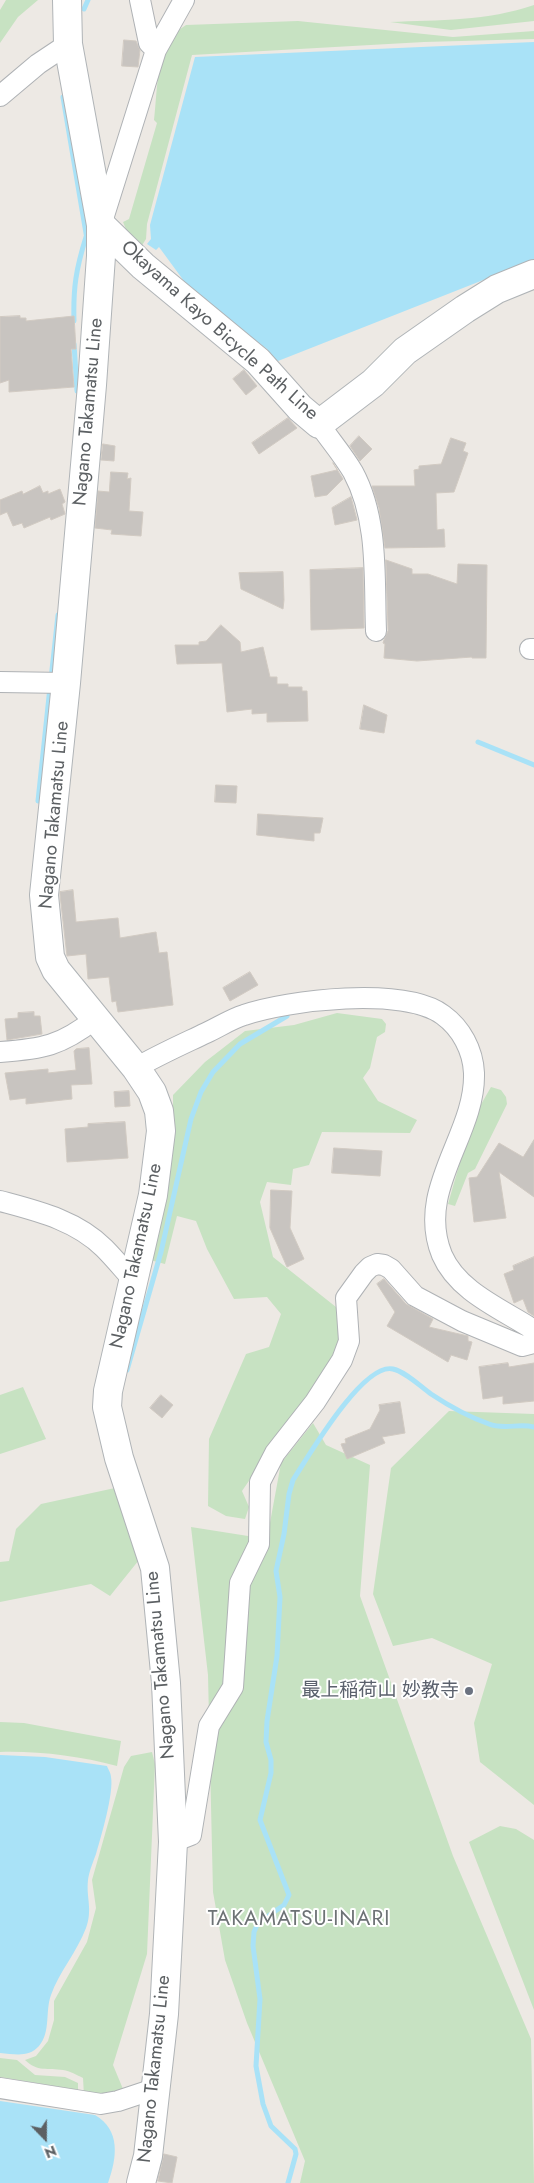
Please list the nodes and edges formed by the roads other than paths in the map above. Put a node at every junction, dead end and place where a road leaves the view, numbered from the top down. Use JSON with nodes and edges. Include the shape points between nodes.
{"nodes":[{"id":1,"x":67,"y":0,"type":"edge"},
{"id":2,"x":140,"y":0,"type":"edge"},
{"id":3,"x":184,"y":0,"type":"edge"},
{"id":4,"x":68,"y":44,"type":"junction"},
{"id":5,"x":156,"y":50,"type":"junction"},
{"id":6,"x":0,"y":96,"type":"edge"},
{"id":7,"x":101,"y":225,"type":"junction"},
{"id":8,"x":534,"y":274,"type":"edge"},
{"id":9,"x":319,"y":424,"type":"junction"},
{"id":10,"x":376,"y":632,"type":"dead end"},
{"id":11,"x":0,"y":682,"type":"edge"},
{"id":12,"x":55,"y":683,"type":"junction"},
{"id":13,"x":95,"y":1019,"type":"junction"},
{"id":14,"x":0,"y":1052,"type":"edge"},
{"id":15,"x":136,"y":1068,"type":"junction"},
{"id":16,"x":0,"y":1201,"type":"edge"},
{"id":17,"x":133,"y":1280,"type":"junction"},
{"id":18,"x":534,"y":1330,"type":"edge"},
{"id":19,"x":534,"y":1343,"type":"edge"},
{"id":20,"x":173,"y":1842,"type":"junction"},
{"id":21,"x":0,"y":2088,"type":"edge"},
{"id":22,"x":157,"y":2088,"type":"junction"},
{"id":23,"x":141,"y":2183,"type":"edge"}],
"edges":[{"from":1,"to":4,"type":"main road","name":"Nagano Takamatsu Line"},
{"from":2,"to":5,"type":"street","via":[[149,43]]},
{"from":3,"to":5,"type":"street"},
{"from":4,"to":6,"type":"street"},
{"from":4,"to":7,"type":"main road","name":"Nagano Takamatsu Line"},
{"from":5,"to":7,"type":"street"},
{"from":7,"to":9,"type":"main road","name":"Okayama Kayo Bicycle Path Line","via":[[138,261],[259,363]]},
{"from":7,"to":12,"type":"main road","name":"Nagano Takamatsu Line","via":[[92,384]]},
{"from":8,"to":9,"type":"main road","name":"Okayama Kayo Bicycle Path Line","via":[[497,290],[405,351],[373,382]]},
{"from":9,"to":10,"type":"street","via":[[352,471],[367,507],[373,545]]},
{"from":11,"to":12,"type":"street"},
{"from":12,"to":13,"type":"main road","name":"Nagano Takamatsu Line","via":[[44,895],[50,957]]},
{"from":13,"to":14,"type":"street","via":[[59,1043],[35,1050]]},
{"from":13,"to":15,"type":"main road","name":"Nagano Takamatsu Line"},
{"from":15,"to":17,"type":"main road","name":"Nagano Takamatsu Line","via":[[152,1092],[159,1111],[161,1131],[153,1196]]},
{"from":15,"to":18,"type":"street","via":[[243,1015],[268,1008],[346,997],[379,998],[424,1006],[442,1014],[457,1028],[469,1047],[474,1073],[469,1104],[436,1199],[435,1225],[442,1254],[454,1275],[466,1287]]},
{"from":16,"to":17,"type":"street","via":[[45,1213],[72,1225],[103,1247]]},
{"from":17,"to":20,"type":"main road","name":"Nagano Takamatsu Line","via":[[107,1407],[119,1458],[155,1568],[166,1683]]},
{"from":19,"to":20,"type":"street","via":[[522,1346],[462,1321],[415,1296],[391,1268],[384,1265],[370,1266],[364,1273],[346,1298],[349,1341],[342,1360],[315,1402],[275,1453],[260,1482],[259,1544],[240,1584],[233,1687],[209,1726],[191,1836]]},
{"from":20,"to":22,"type":"main road","name":"Nagano Takamatsu Line"},
{"from":21,"to":22,"type":"street","via":[[101,2104]]},
{"from":22,"to":23,"type":"main road","name":"Nagano Takamatsu Line"}]}
